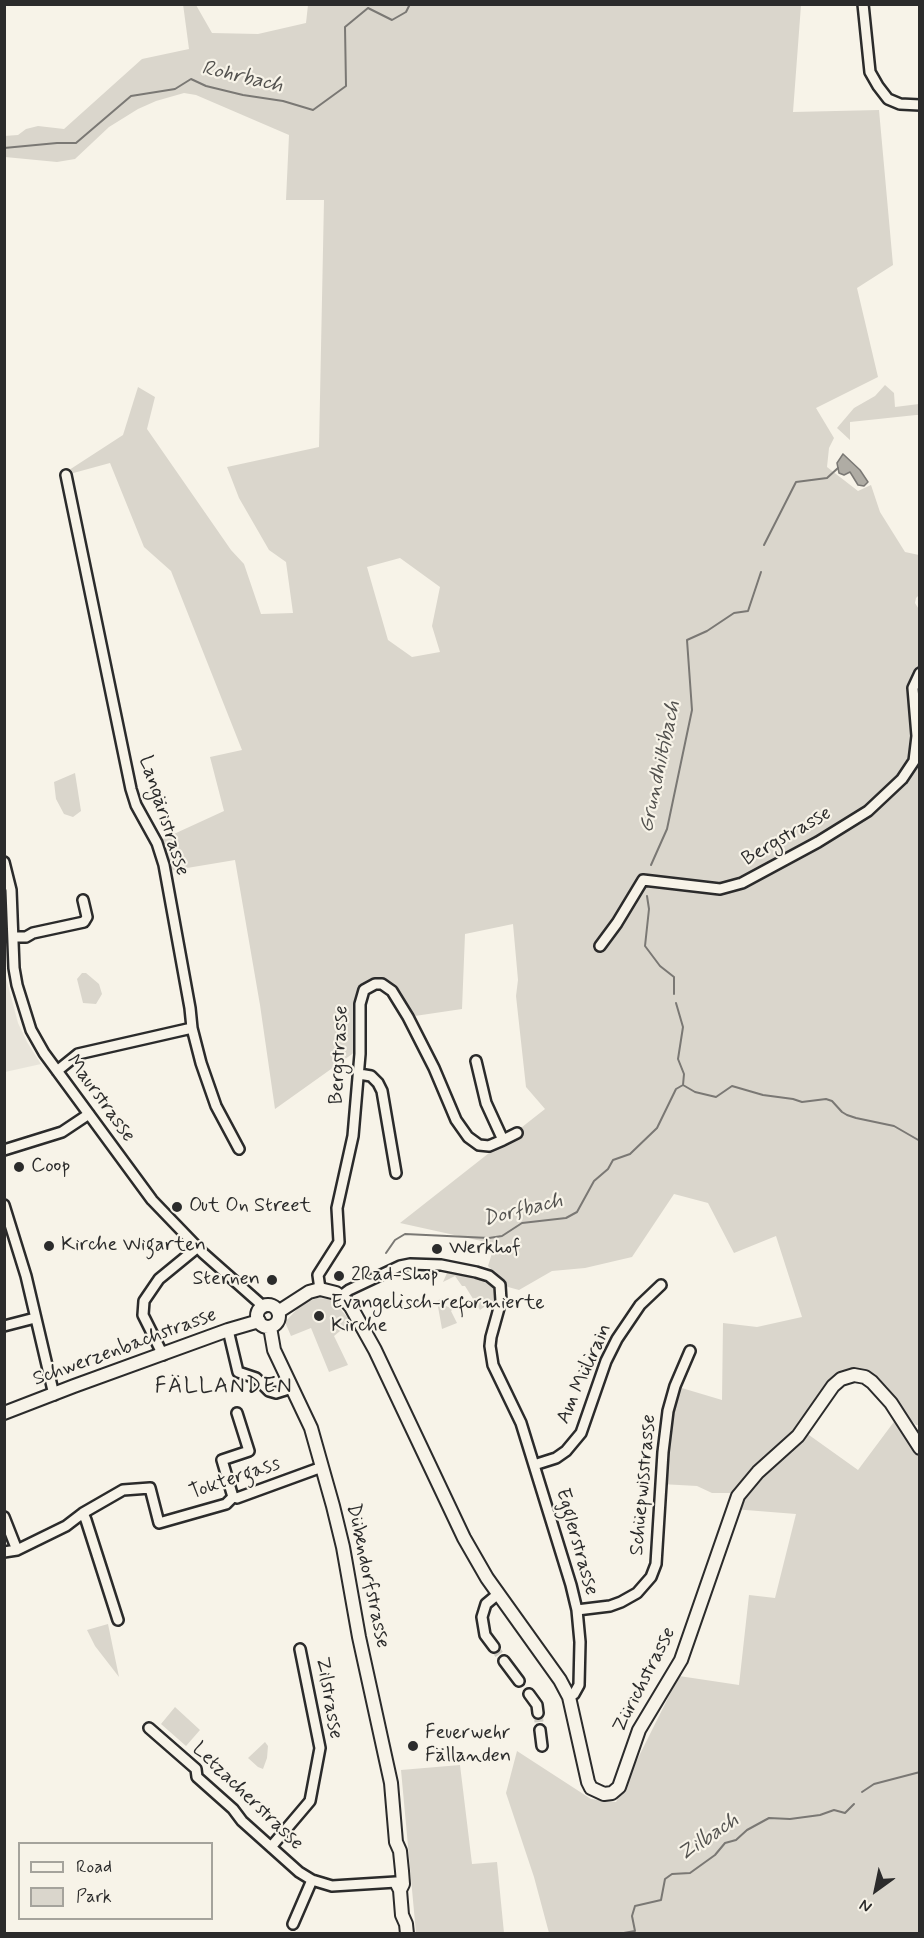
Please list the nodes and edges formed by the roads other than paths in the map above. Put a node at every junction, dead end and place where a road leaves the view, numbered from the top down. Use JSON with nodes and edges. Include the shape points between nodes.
{"nodes":[{"id":1,"x":863,"y":4,"type":"edge"},
{"id":2,"x":920,"y":105,"type":"edge"},
{"id":3,"x":66,"y":475,"type":"dead end"},
{"id":4,"x":920,"y":673,"type":"edge"},
{"id":5,"x":4,"y":862,"type":"edge"},
{"id":6,"x":83,"y":900,"type":"dead end"},
{"id":7,"x":14,"y":937,"type":"junction"},
{"id":8,"x":600,"y":946,"type":"dead end"},
{"id":9,"x":9,"y":968,"type":"edge"},
{"id":10,"x":192,"y":1028,"type":"junction"},
{"id":11,"x":476,"y":1061,"type":"dead end"},
{"id":12,"x":57,"y":1071,"type":"junction"},
{"id":13,"x":359,"y":1074,"type":"junction"},
{"id":14,"x":89,"y":1114,"type":"junction"},
{"id":15,"x":517,"y":1133,"type":"dead end"},
{"id":16,"x":503,"y":1140,"type":"junction"},
{"id":17,"x":239,"y":1149,"type":"dead end"},
{"id":18,"x":4,"y":1150,"type":"edge"},
{"id":19,"x":396,"y":1173,"type":"dead end"},
{"id":20,"x":4,"y":1205,"type":"edge"},
{"id":21,"x":198,"y":1247,"type":"junction"},
{"id":22,"x":661,"y":1286,"type":"dead end"},
{"id":23,"x":320,"y":1289,"type":"junction"},
{"id":24,"x":341,"y":1296,"type":"junction"},
{"id":25,"x":264,"y":1307,"type":"junction"},
{"id":26,"x":278,"y":1312,"type":"junction"},
{"id":27,"x":35,"y":1318,"type":"junction"},
{"id":28,"x":265,"y":1324,"type":"junction"},
{"id":29,"x":4,"y":1326,"type":"edge"},
{"id":30,"x":228,"y":1330,"type":"junction"},
{"id":31,"x":690,"y":1351,"type":"dead end"},
{"id":32,"x":163,"y":1354,"type":"junction"},
{"id":33,"x":292,"y":1388,"type":"junction"},
{"id":34,"x":54,"y":1395,"type":"junction"},
{"id":35,"x":4,"y":1413,"type":"edge"},
{"id":36,"x":237,"y":1413,"type":"dead end"},
{"id":37,"x":920,"y":1449,"type":"edge"},
{"id":38,"x":534,"y":1465,"type":"junction"},
{"id":39,"x":322,"y":1467,"type":"junction"},
{"id":40,"x":233,"y":1497,"type":"junction"},
{"id":41,"x":83,"y":1513,"type":"junction"},
{"id":42,"x":4,"y":1517,"type":"edge"},
{"id":43,"x":17,"y":1550,"type":"junction"},
{"id":44,"x":4,"y":1552,"type":"edge"},
{"id":45,"x":498,"y":1594,"type":"junction"},
{"id":46,"x":577,"y":1610,"type":"junction"},
{"id":47,"x":118,"y":1620,"type":"dead end"},
{"id":48,"x":494,"y":1647,"type":"tunnel mouth"},
{"id":49,"x":300,"y":1649,"type":"dead end"},
{"id":50,"x":504,"y":1660,"type":"tunnel mouth"},
{"id":51,"x":519,"y":1681,"type":"dead end"},
{"id":52,"x":529,"y":1694,"type":"dead end"},
{"id":53,"x":569,"y":1697,"type":"junction"},
{"id":54,"x":538,"y":1713,"type":"tunnel mouth"},
{"id":55,"x":149,"y":1728,"type":"dead end"},
{"id":56,"x":540,"y":1730,"type":"tunnel mouth"},
{"id":57,"x":542,"y":1746,"type":"dead end"},
{"id":58,"x":271,"y":1847,"type":"junction"},
{"id":59,"x":312,"y":1880,"type":"junction"},
{"id":60,"x":398,"y":1886,"type":"junction"},
{"id":61,"x":402,"y":1915,"type":"junction"},
{"id":62,"x":293,"y":1924,"type":"dead end"},
{"id":63,"x":399,"y":1934,"type":"edge"},
{"id":64,"x":407,"y":1934,"type":"edge"}],
"edges":[{"from":1,"to":2,"type":"street","via":[[870,72],[888,99]]},
{"from":3,"to":10,"type":"street","name":"Langäristrasse","via":[[131,789],[164,865]]},
{"from":4,"to":8,"type":"street","name":"Bergstrasse","via":[[913,688],[917,736],[914,761],[902,779],[868,811],[742,883],[720,889],[643,880]]},
{"from":5,"to":7,"type":"street","name":"Maurstrasse","via":[[11,890]]},
{"from":6,"to":7,"type":"street","via":[[87,917],[84,922]]},
{"from":7,"to":9,"type":"street","name":"Maurstrasse"},
{"from":9,"to":12,"type":"street","name":"Maurstrasse","via":[[31,1030]]},
{"from":10,"to":12,"type":"street","via":[[78,1054]]},
{"from":10,"to":17,"type":"street","name":"Langäristrasse","via":[[216,1106]]},
{"from":11,"to":16,"type":"street","via":[[486,1104]]},
{"from":12,"to":14,"type":"street","name":"Maurstrasse"},
{"from":13,"to":16,"type":"street","name":"Bergstrasse","via":[[361,996],[369,986],[382,984],[392,991],[408,1017],[456,1120],[468,1137],[479,1145],[489,1146]]},
{"from":13,"to":19,"type":"street","via":[[371,1076],[382,1091]]},
{"from":13,"to":23,"type":"street","name":"Bergstrasse","via":[[353,1136],[338,1208],[339,1242],[318,1275]]},
{"from":14,"to":18,"type":"street","via":[[62,1132]]},
{"from":14,"to":21,"type":"street","name":"Maurstrasse","via":[[145,1191]]},
{"from":15,"to":16,"type":"street"},
{"from":20,"to":27,"type":"street"},
{"from":21,"to":25,"type":"street","name":"Maurstrasse"},
{"from":21,"to":32,"type":"street","via":[[159,1279],[144,1302],[143,1315]]},
{"from":22,"to":38,"type":"street","name":"Am Mülirain","via":[[640,1305],[617,1339],[581,1433],[556,1458]]},
{"from":23,"to":24,"type":"main road"},
{"from":23,"to":26,"type":"main road"},
{"from":24,"to":38,"type":"street","name":"Egglerstrasse","via":[[410,1264],[441,1265],[489,1276],[500,1285],[501,1301],[491,1337],[491,1355],[521,1423]]},
{"from":24,"to":45,"type":"main road","name":"Zürichstrasse","via":[[364,1328],[464,1538]]},
{"from":25,"to":26,"type":"main road","via":[[272,1306]]},
{"from":25,"to":28,"type":"main road","via":[[258,1314]]},
{"from":26,"to":28,"type":"main road","via":[[275,1324]]},
{"from":27,"to":29,"type":"street"},
{"from":27,"to":34,"type":"street"},
{"from":28,"to":30,"type":"main road","name":"Schwerzenbachstrasse"},
{"from":28,"to":33,"type":"main road","name":"Dübendorfstrasse"},
{"from":30,"to":32,"type":"main road","name":"Schwerzenbachstrasse"},
{"from":30,"to":33,"type":"street","via":[[238,1372],[256,1378],[276,1394]]},
{"from":31,"to":46,"type":"street","name":"Schüepwisstrasse","via":[[668,1411],[656,1564],[651,1577],[638,1593],[621,1602]]},
{"from":32,"to":34,"type":"main road","name":"Schwerzenbachstrasse"},
{"from":33,"to":39,"type":"main road","name":"Dübendorfstrasse","via":[[311,1428]]},
{"from":34,"to":35,"type":"main road","name":"Schwerzenbachstrasse"},
{"from":36,"to":40,"type":"street","via":[[249,1451],[222,1460]]},
{"from":37,"to":53,"type":"main road","name":"Zürichstrasse","via":[[891,1403],[872,1382],[854,1375],[833,1386],[798,1436],[738,1496],[685,1651],[639,1730],[621,1784],[612,1793],[599,1793],[588,1782]]},
{"from":38,"to":46,"type":"street","name":"Egglerstrasse"},
{"from":39,"to":40,"type":"street","name":"Toktergass"},
{"from":39,"to":60,"type":"main road","name":"Dübendorfstrasse","via":[[388,1766]]},
{"from":40,"to":41,"type":"street","name":"Toktergass","via":[[226,1504],[159,1523],[150,1488],[123,1490]]},
{"from":41,"to":43,"type":"street","via":[[66,1526]]},
{"from":41,"to":47,"type":"street"},
{"from":42,"to":43,"type":"street"},
{"from":43,"to":44,"type":"street"},
{"from":45,"to":48,"type":"street","via":[[486,1604],[482,1617],[485,1635]]},
{"from":45,"to":53,"type":"main road","name":"Zürichstrasse"},
{"from":46,"to":53,"type":"street","name":"Egglerstrasse","via":[[579,1685]]},
{"from":49,"to":58,"type":"street","name":"Zilstrasse","via":[[320,1748],[310,1801]]},
{"from":50,"to":51,"type":"street"},
{"from":52,"to":54,"type":"street"},
{"from":55,"to":58,"type":"street","name":"Letzacherstrasse"},
{"from":56,"to":57,"type":"street"},
{"from":58,"to":59,"type":"street","name":"Letzacherstrasse"},
{"from":59,"to":60,"type":"street","name":"Letzacherstrasse","via":[[332,1886]]},
{"from":59,"to":62,"type":"street"},
{"from":60,"to":61,"type":"main road","name":"Dübendorfstrasse"},
{"from":61,"to":63,"type":"main road","name":"Dübendorfstrasse"},
{"from":61,"to":64,"type":"main road","name":"Dübendorfstrasse"}]}
